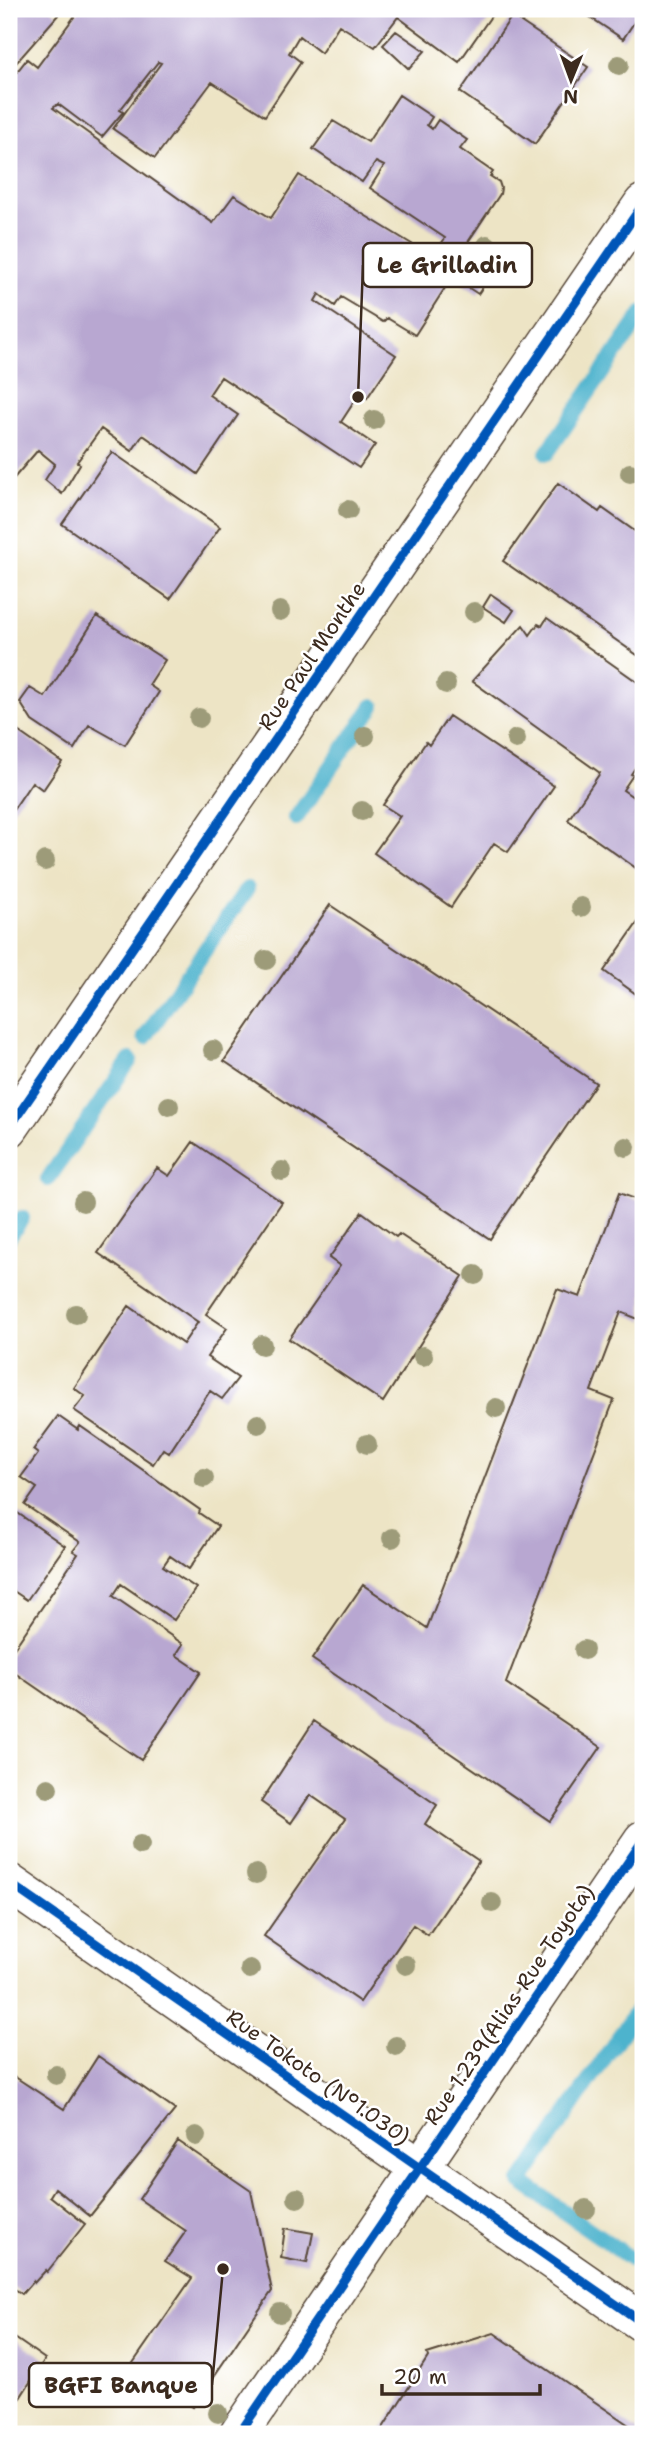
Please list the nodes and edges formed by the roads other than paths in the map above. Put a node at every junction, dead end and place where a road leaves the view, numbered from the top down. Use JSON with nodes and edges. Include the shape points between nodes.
{"nodes":[{"id":1,"x":643,"y":204,"type":"edge"},
{"id":2,"x":9,"y":1128,"type":"edge"},
{"id":3,"x":643,"y":1840,"type":"edge"},
{"id":4,"x":9,"y":1883,"type":"edge"},
{"id":5,"x":419,"y":2169,"type":"junction"},
{"id":6,"x":643,"y":2323,"type":"edge"},
{"id":7,"x":239,"y":2434,"type":"edge"}],
"edges":[{"from":1,"to":2,"type":"street","name":"Rue Paul Monthe"},
{"from":3,"to":5,"type":"street","name":"Rue 1.239(Alias Rue Toyota)"},
{"from":4,"to":5,"type":"street","name":"Rue Tokoto (N°1.030)"},
{"from":5,"to":6,"type":"street","name":"Rue Tokoto (N°1.030)"},
{"from":5,"to":7,"type":"street","name":"Rue 1.239(Alias Rue Toyota)"}]}
